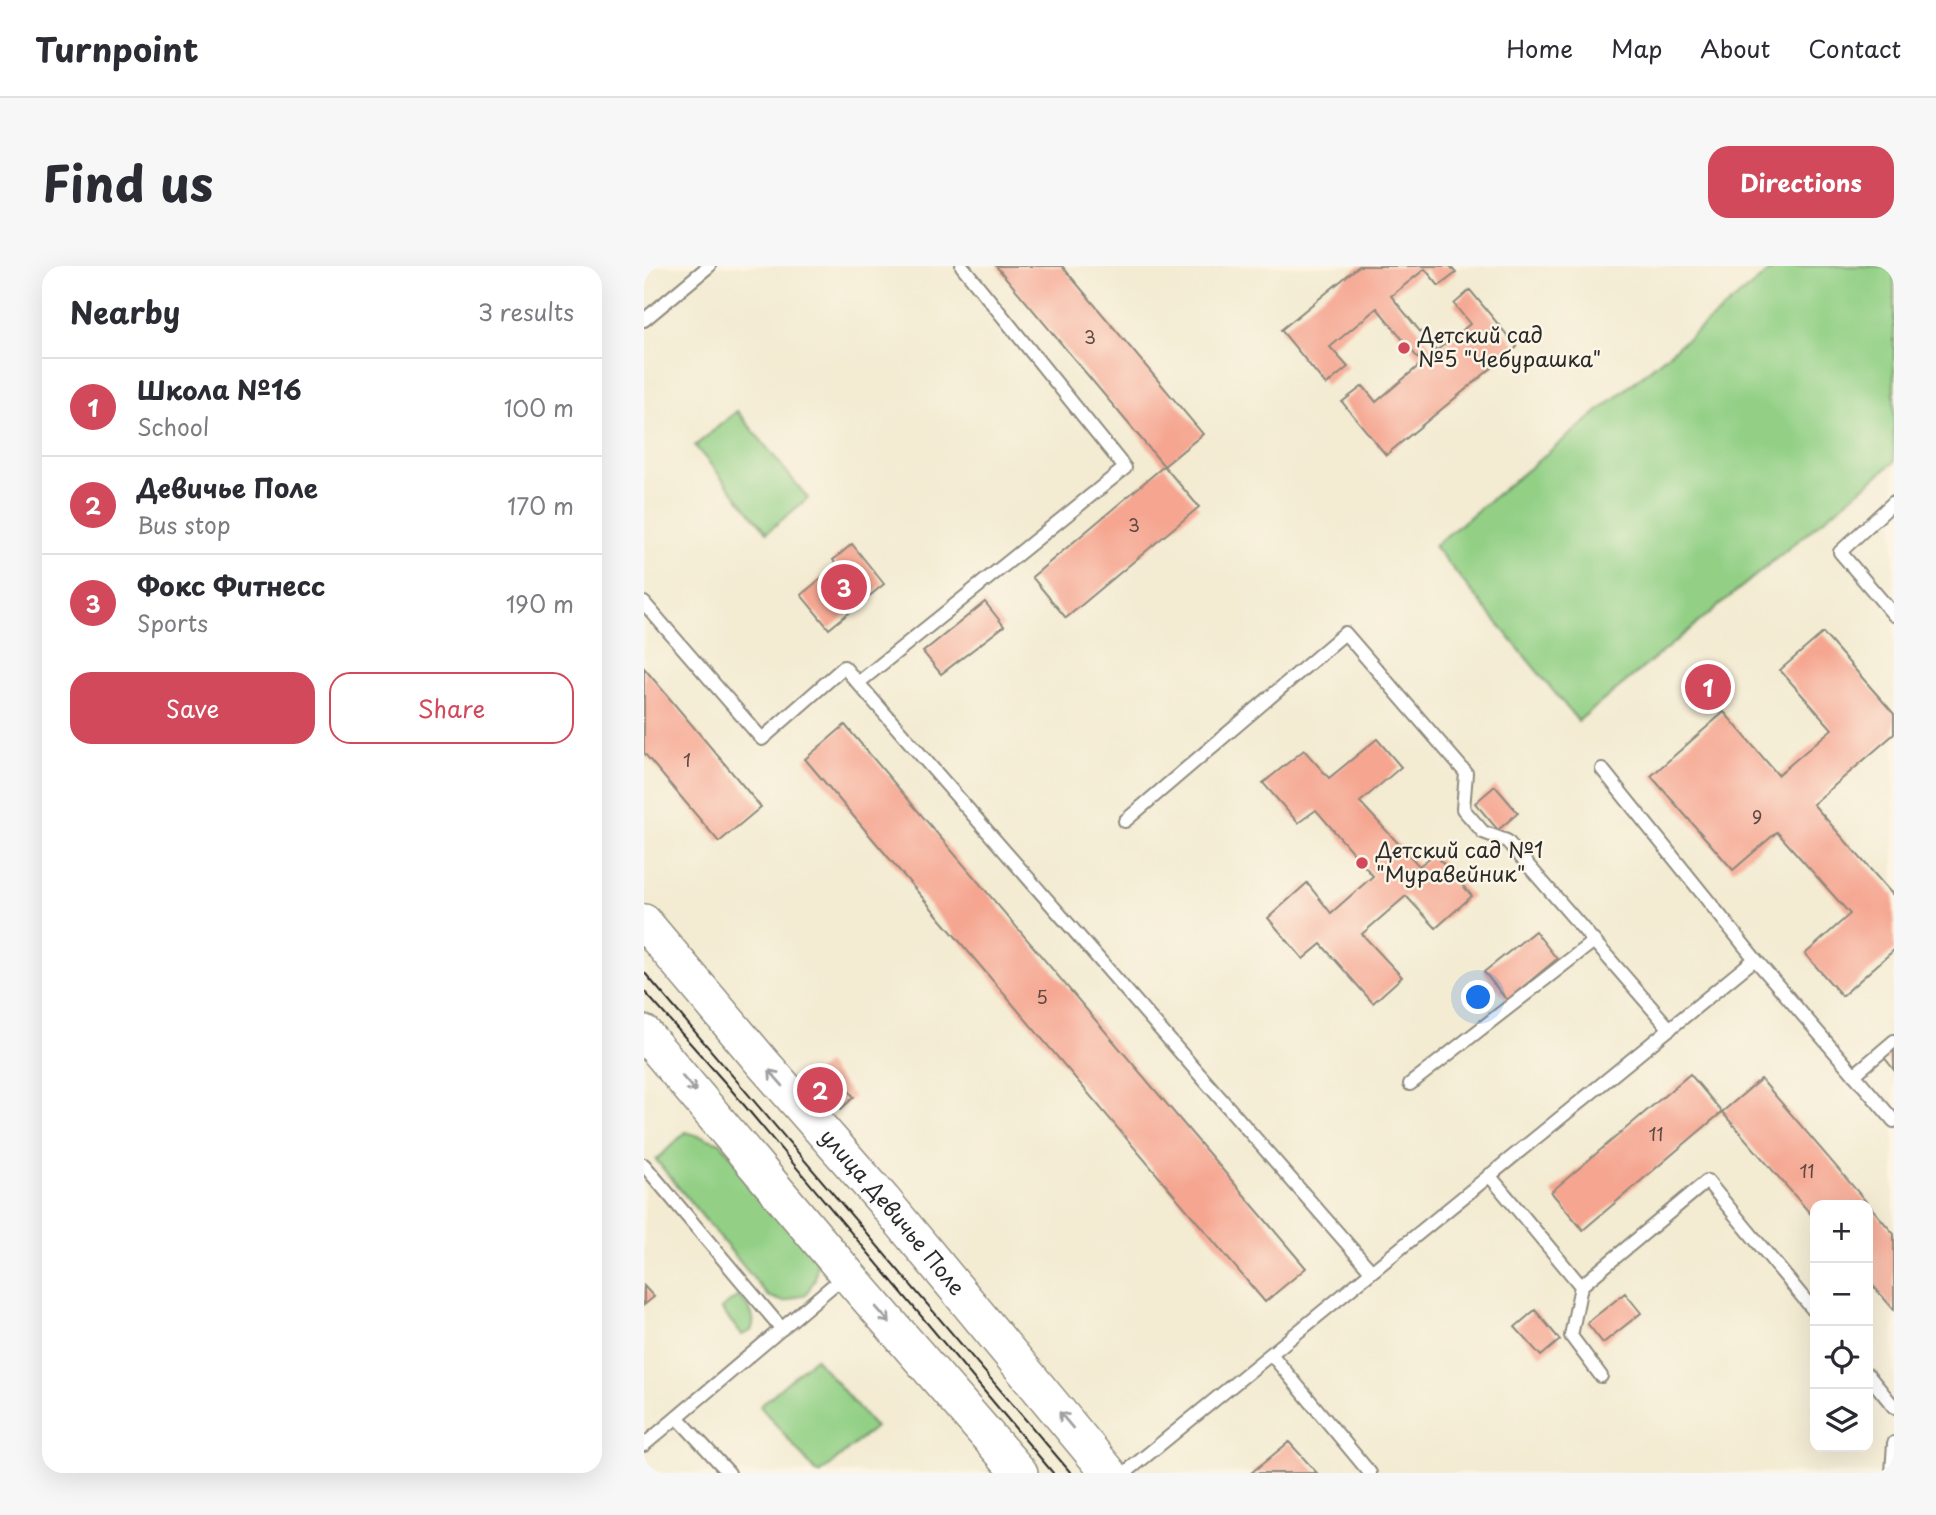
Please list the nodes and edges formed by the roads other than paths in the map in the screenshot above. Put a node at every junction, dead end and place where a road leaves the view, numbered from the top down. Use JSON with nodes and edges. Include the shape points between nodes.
{"nodes":[{"id":1,"x":709,"y":266,"type":"edge"},
{"id":2,"x":962,"y":266,"type":"edge"},
{"id":3,"x":644,"y":320,"type":"edge"},
{"id":4,"x":1894,"y":502,"type":"edge"},
{"id":5,"x":644,"y":603,"type":"edge"},
{"id":6,"x":1894,"y":615,"type":"edge"},
{"id":7,"x":858,"y":683,"type":"junction"},
{"id":8,"x":1602,"y":769,"type":"dead end"},
{"id":9,"x":1125,"y":821,"type":"dead end"},
{"id":10,"x":644,"y":922,"type":"edge"},
{"id":11,"x":1594,"y":941,"type":"junction"},
{"id":12,"x":1755,"y":959,"type":"junction"},
{"id":13,"x":1670,"y":1029,"type":"junction"},
{"id":14,"x":644,"y":1033,"type":"edge"},
{"id":15,"x":1894,"y":1041,"type":"edge"},
{"id":16,"x":1854,"y":1075,"type":"junction"},
{"id":17,"x":1410,"y":1084,"type":"dead end"},
{"id":18,"x":1894,"y":1121,"type":"edge"},
{"id":19,"x":644,"y":1165,"type":"edge"},
{"id":20,"x":1489,"y":1175,"type":"junction"},
{"id":21,"x":1371,"y":1271,"type":"junction"},
{"id":22,"x":847,"y":1274,"type":"junction"},
{"id":23,"x":1581,"y":1286,"type":"junction"},
{"id":24,"x":1810,"y":1306,"type":"edge"},
{"id":25,"x":782,"y":1329,"type":"junction"},
{"id":26,"x":1271,"y":1354,"type":"junction"},
{"id":27,"x":1601,"y":1376,"type":"dead end"},
{"id":28,"x":1873,"y":1381,"type":"edge"},
{"id":29,"x":1894,"y":1407,"type":"edge"},
{"id":30,"x":677,"y":1417,"type":"junction"},
{"id":31,"x":1894,"y":1443,"type":"edge"},
{"id":32,"x":644,"y":1445,"type":"edge"},
{"id":33,"x":729,"y":1473,"type":"edge"},
{"id":34,"x":1020,"y":1473,"type":"edge"},
{"id":35,"x":1109,"y":1473,"type":"edge"},
{"id":36,"x":1125,"y":1473,"type":"edge"},
{"id":37,"x":1370,"y":1473,"type":"edge"},
{"id":38,"x":1892,"y":1473,"type":"edge"}],
"edges":[{"from":1,"to":3,"type":"lane"},
{"from":2,"to":7,"type":"lane","via":[[1125,468]]},
{"from":4,"to":6,"type":"lane","via":[[1840,552]]},
{"from":5,"to":7,"type":"lane","via":[[762,738],[844,667]]},
{"from":7,"to":21,"type":"lane"},
{"from":8,"to":12,"type":"lane"},
{"from":9,"to":11,"type":"lane","via":[[1345,633],[1466,773],[1463,809],[1483,832],[1507,841]]},
{"from":35,"to":10,"type":"main road","name":"улица Девичье Поле","one_way":true},
{"from":11,"to":13,"type":"lane"},
{"from":11,"to":17,"type":"lane"},
{"from":12,"to":13,"type":"lane"},
{"from":12,"to":16,"type":"lane"},
{"from":13,"to":20,"type":"lane"},
{"from":14,"to":22,"type":"main road","one_way":true},
{"from":15,"to":16,"type":"lane"},
{"from":16,"to":18,"type":"lane"},
{"from":19,"to":25,"type":"lane"},
{"from":20,"to":21,"type":"lane"},
{"from":20,"to":23,"type":"lane"},
{"from":21,"to":26,"type":"lane"},
{"from":22,"to":25,"type":"lane"},
{"from":22,"to":34,"type":"main road","one_way":true},
{"from":23,"to":24,"type":"lane","via":[[1707,1181]]},
{"from":23,"to":27,"type":"lane","via":[[1571,1336]]},
{"from":25,"to":30,"type":"lane"},
{"from":26,"to":36,"type":"lane"},
{"from":26,"to":37,"type":"lane"},
{"from":28,"to":29,"type":"lane"},
{"from":30,"to":32,"type":"lane"},
{"from":30,"to":33,"type":"lane"},
{"from":31,"to":38,"type":"lane"}]}
